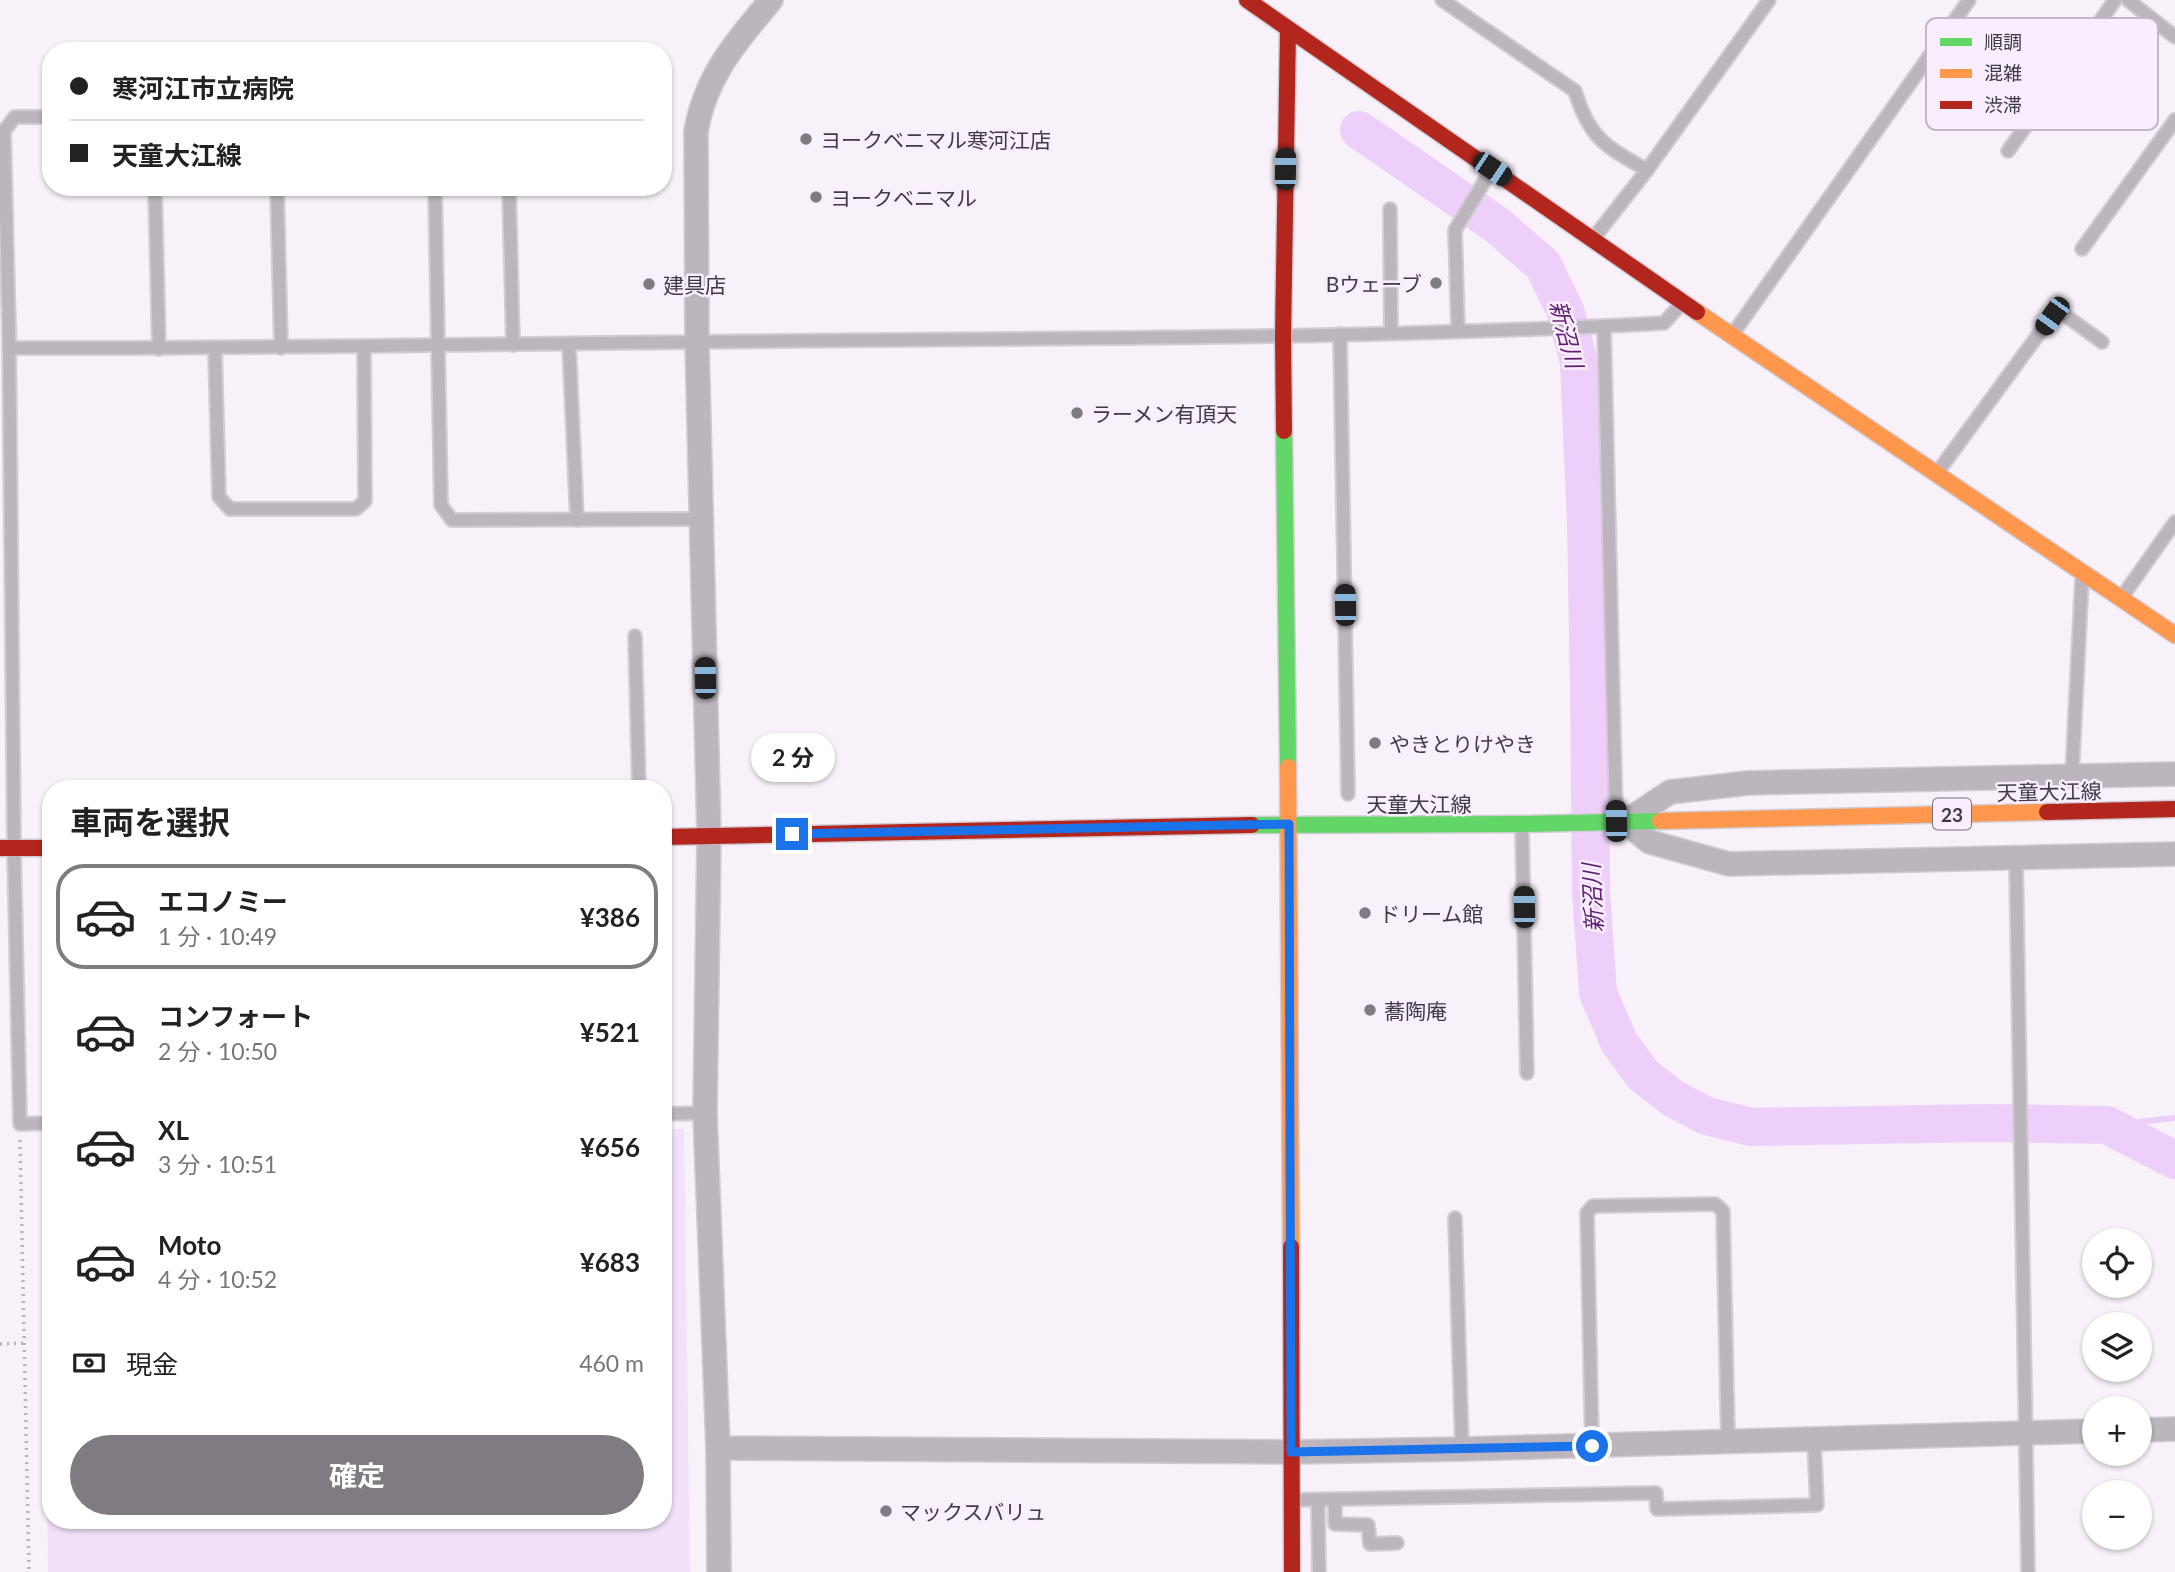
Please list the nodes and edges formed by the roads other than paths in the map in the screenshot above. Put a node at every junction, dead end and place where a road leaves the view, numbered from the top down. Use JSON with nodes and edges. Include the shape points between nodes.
{"nodes":[{"id":1,"x":771,"y":0,"type":"edge"},
{"id":2,"x":1247,"y":0,"type":"edge"},
{"id":3,"x":1442,"y":0,"type":"edge"},
{"id":4,"x":1769,"y":0,"type":"edge"},
{"id":5,"x":1969,"y":0,"type":"edge"},
{"id":6,"x":2115,"y":0,"type":"edge"},
{"id":7,"x":2128,"y":0,"type":"edge"},
{"id":8,"x":1956,"y":18,"type":"edge"},
{"id":9,"x":2102,"y":18,"type":"edge"},
{"id":10,"x":2151,"y":18,"type":"edge"},
{"id":11,"x":2158,"y":24,"type":"edge"},
{"id":12,"x":1287,"y":29,"type":"junction"},
{"id":13,"x":2175,"y":37,"type":"edge"},
{"id":14,"x":1926,"y":61,"type":"edge"},
{"id":15,"x":42,"y":117,"type":"edge"},
{"id":16,"x":2175,"y":120,"type":"edge"},
{"id":17,"x":2023,"y":130,"type":"edge"},
{"id":18,"x":2008,"y":151,"type":"dead end"},
{"id":19,"x":1492,"y":169,"type":"junction"},
{"id":20,"x":3,"y":170,"type":"edge"},
{"id":21,"x":1647,"y":170,"type":"junction"},
{"id":22,"x":155,"y":196,"type":"edge"},
{"id":23,"x":277,"y":196,"type":"edge"},
{"id":24,"x":435,"y":196,"type":"edge"},
{"id":25,"x":509,"y":196,"type":"edge"},
{"id":26,"x":1390,"y":209,"type":"dead end"},
{"id":27,"x":1593,"y":239,"type":"junction"},
{"id":28,"x":4,"y":246,"type":"edge"},
{"id":29,"x":2082,"y":249,"type":"dead end"},
{"id":30,"x":1683,"y":303,"type":"junction"},
{"id":31,"x":1604,"y":326,"type":"junction"},
{"id":32,"x":1458,"y":330,"type":"junction"},
{"id":33,"x":4,"y":331,"type":"edge"},
{"id":34,"x":1391,"y":332,"type":"junction"},
{"id":35,"x":1340,"y":334,"type":"junction"},
{"id":36,"x":1732,"y":335,"type":"junction"},
{"id":37,"x":1283,"y":336,"type":"junction"},
{"id":38,"x":697,"y":341,"type":"junction"},
{"id":39,"x":2102,"y":342,"type":"dead end"},
{"id":40,"x":569,"y":344,"type":"junction"},
{"id":41,"x":513,"y":345,"type":"junction"},
{"id":42,"x":438,"y":346,"type":"junction"},
{"id":43,"x":364,"y":347,"type":"junction"},
{"id":44,"x":9,"y":348,"type":"junction"},
{"id":45,"x":281,"y":348,"type":"junction"},
{"id":46,"x":159,"y":349,"type":"junction"},
{"id":47,"x":215,"y":349,"type":"junction"},
{"id":48,"x":1937,"y":473,"type":"junction"},
{"id":49,"x":701,"y":519,"type":"junction"},
{"id":50,"x":576,"y":520,"type":"junction"},
{"id":51,"x":2175,"y":522,"type":"edge"},
{"id":52,"x":2083,"y":571,"type":"junction"},
{"id":53,"x":2121,"y":597,"type":"junction"},
{"id":54,"x":2175,"y":635,"type":"edge"},
{"id":55,"x":635,"y":636,"type":"dead end"},
{"id":56,"x":2175,"y":774,"type":"edge"},
{"id":57,"x":2072,"y":776,"type":"junction"},
{"id":58,"x":639,"y":780,"type":"edge"},
{"id":59,"x":1348,"y":794,"type":"dead end"},
{"id":60,"x":2175,"y":809,"type":"edge"},
{"id":61,"x":1616,"y":821,"type":"junction"},
{"id":62,"x":1289,"y":824,"type":"junction"},
{"id":63,"x":1522,"y":824,"type":"junction"},
{"id":64,"x":709,"y":836,"type":"junction"},
{"id":65,"x":672,"y":837,"type":"edge"},
{"id":66,"x":7,"y":848,"type":"edge"},
{"id":67,"x":42,"y":848,"type":"edge"},
{"id":68,"x":2175,"y":854,"type":"edge"},
{"id":69,"x":2017,"y":859,"type":"junction"},
{"id":70,"x":1527,"y":1073,"type":"dead end"},
{"id":71,"x":705,"y":1113,"type":"junction"},
{"id":72,"x":672,"y":1114,"type":"edge"},
{"id":73,"x":42,"y":1124,"type":"edge"},
{"id":74,"x":1455,"y":1218,"type":"dead end"},
{"id":75,"x":2175,"y":1429,"type":"edge"},
{"id":76,"x":2152,"y":1430,"type":"edge"},
{"id":77,"x":2082,"y":1432,"type":"edge"},
{"id":78,"x":2025,"y":1433,"type":"junction"},
{"id":79,"x":1814,"y":1440,"type":"junction"},
{"id":80,"x":1728,"y":1442,"type":"junction"},
{"id":81,"x":1592,"y":1446,"type":"junction"},
{"id":82,"x":718,"y":1448,"type":"junction"},
{"id":83,"x":1462,"y":1449,"type":"junction"},
{"id":84,"x":1291,"y":1452,"type":"junction"},
{"id":85,"x":1335,"y":1499,"type":"junction"},
{"id":86,"x":1292,"y":1500,"type":"junction"},
{"id":87,"x":1318,"y":1500,"type":"junction"},
{"id":88,"x":1397,"y":1543,"type":"dead end"},
{"id":89,"x":719,"y":1572,"type":"edge"},
{"id":90,"x":1292,"y":1572,"type":"edge"},
{"id":91,"x":1319,"y":1572,"type":"edge"},
{"id":92,"x":2028,"y":1572,"type":"edge"}],
"edges":[{"from":1,"to":38,"type":"street","via":[[717,69],[700,107],[696,131]]},
{"from":2,"to":12,"type":"street"},
{"from":3,"to":21,"type":"lane","via":[[1575,91],[1594,134]]},
{"from":4,"to":21,"type":"lane"},
{"from":5,"to":8,"type":"lane"},
{"from":6,"to":9,"type":"lane"},
{"from":7,"to":10,"type":"lane"},
{"from":11,"to":13,"type":"lane"},
{"from":12,"to":19,"type":"street"},
{"from":12,"to":37,"type":"street"},
{"from":14,"to":36,"type":"lane"},
{"from":15,"to":20,"type":"lane","via":[[15,117],[5,131]]},
{"from":16,"to":29,"type":"lane"},
{"from":17,"to":18,"type":"lane"},
{"from":19,"to":27,"type":"street"},
{"from":19,"to":32,"type":"lane","via":[[1455,230]]},
{"from":20,"to":28,"type":"lane"},
{"from":21,"to":27,"type":"lane"},
{"from":22,"to":46,"type":"lane"},
{"from":23,"to":45,"type":"lane"},
{"from":24,"to":42,"type":"lane"},
{"from":25,"to":41,"type":"lane"},
{"from":26,"to":34,"type":"lane"},
{"from":27,"to":30,"type":"street"},
{"from":28,"to":33,"type":"lane"},
{"from":30,"to":31,"type":"lane","via":[[1664,323]]},
{"from":30,"to":36,"type":"street"},
{"from":31,"to":32,"type":"lane"},
{"from":31,"to":61,"type":"lane"},
{"from":32,"to":34,"type":"lane"},
{"from":33,"to":44,"type":"lane"},
{"from":34,"to":35,"type":"lane"},
{"from":35,"to":37,"type":"lane"},
{"from":35,"to":59,"type":"lane"},
{"from":36,"to":48,"type":"street"},
{"from":37,"to":38,"type":"lane"},
{"from":37,"to":62,"type":"street"},
{"from":38,"to":40,"type":"lane"},
{"from":38,"to":49,"type":"street"},
{"from":39,"to":48,"type":"lane","via":[[2062,313],[2052,316]]},
{"from":40,"to":41,"type":"lane"},
{"from":40,"to":50,"type":"lane"},
{"from":41,"to":42,"type":"lane"},
{"from":42,"to":43,"type":"lane"},
{"from":42,"to":50,"type":"lane","via":[[441,505],[452,520]]},
{"from":43,"to":45,"type":"lane"},
{"from":43,"to":47,"type":"lane","via":[[366,501],[356,509],[230,509],[219,497]]},
{"from":44,"to":46,"type":"lane"},
{"from":44,"to":66,"type":"lane"},
{"from":45,"to":47,"type":"lane"},
{"from":46,"to":47,"type":"lane"},
{"from":48,"to":52,"type":"street"},
{"from":49,"to":50,"type":"lane"},
{"from":49,"to":64,"type":"street"},
{"from":51,"to":53,"type":"lane"},
{"from":52,"to":53,"type":"street"},
{"from":52,"to":57,"type":"lane"},
{"from":53,"to":54,"type":"street"},
{"from":55,"to":58,"type":"lane"},
{"from":56,"to":57,"type":"street"},
{"from":57,"to":61,"type":"street","via":[[1748,783],[1670,792]]},
{"from":60,"to":61,"type":"street","name":"天童大江線","number":"23"},
{"from":61,"to":63,"type":"street","name":"天童大江線","number":"23"},
{"from":61,"to":69,"type":"street","via":[[1650,842],[1729,864]]},
{"from":62,"to":63,"type":"street","name":"天童大江線","number":"23"},
{"from":62,"to":64,"type":"street","name":"天童大江線","number":"23"},
{"from":62,"to":84,"type":"street"},
{"from":63,"to":70,"type":"lane"},
{"from":64,"to":65,"type":"street","name":"天童大江線","number":"23"},
{"from":64,"to":71,"type":"street"},
{"from":66,"to":67,"type":"street"},
{"from":66,"to":73,"type":"lane","via":[[20,1124]]},
{"from":68,"to":69,"type":"street"},
{"from":69,"to":78,"type":"lane"},
{"from":71,"to":72,"type":"lane"},
{"from":71,"to":82,"type":"street"},
{"from":74,"to":83,"type":"lane"},
{"from":75,"to":76,"type":"street"},
{"from":77,"to":78,"type":"street"},
{"from":78,"to":79,"type":"street"},
{"from":78,"to":92,"type":"lane"},
{"from":79,"to":80,"type":"street"},
{"from":79,"to":85,"type":"lane","via":[[1817,1505],[1657,1509],[1656,1493]]},
{"from":80,"to":81,"type":"street"},
{"from":80,"to":81,"type":"lane","via":[[1723,1211],[1715,1204],[1593,1206],[1587,1213]]},
{"from":81,"to":83,"type":"street"},
{"from":82,"to":84,"type":"street"},
{"from":82,"to":89,"type":"street"},
{"from":83,"to":84,"type":"street"},
{"from":84,"to":86,"type":"street"},
{"from":85,"to":87,"type":"lane"},
{"from":85,"to":88,"type":"lane","via":[[1335,1524],[1368,1525],[1370,1544]]},
{"from":86,"to":87,"type":"lane"},
{"from":86,"to":90,"type":"street"},
{"from":87,"to":91,"type":"lane"}]}
